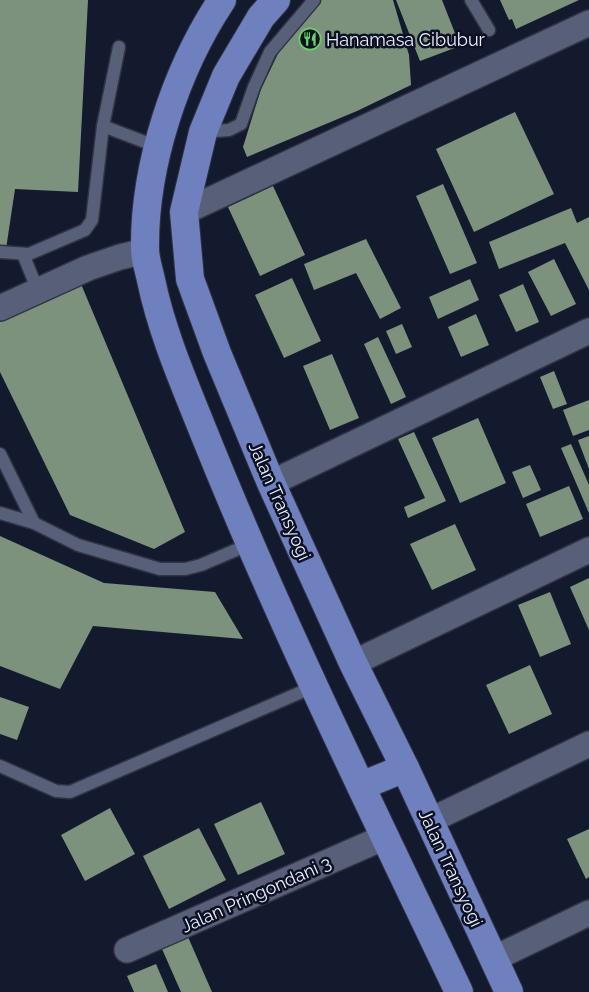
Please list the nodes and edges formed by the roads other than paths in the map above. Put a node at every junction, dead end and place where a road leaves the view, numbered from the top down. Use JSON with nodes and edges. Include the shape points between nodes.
{"nodes":[{"id":1,"x":222,"y":0,"type":"edge"},
{"id":2,"x":276,"y":0,"type":"edge"},
{"id":3,"x":314,"y":0,"type":"edge"},
{"id":4,"x":470,"y":0,"type":"edge"},
{"id":5,"x":589,"y":23,"type":"edge"},
{"id":6,"x":489,"y":30,"type":"dead end"},
{"id":7,"x":118,"y":48,"type":"dead end"},
{"id":8,"x":103,"y":126,"type":"junction"},
{"id":9,"x":203,"y":132,"type":"junction"},
{"id":10,"x":158,"y":147,"type":"junction"},
{"id":11,"x":184,"y":212,"type":"junction"},
{"id":12,"x":144,"y":251,"type":"junction"},
{"id":13,"x":0,"y":252,"type":"edge"},
{"id":14,"x":24,"y":254,"type":"junction"},
{"id":15,"x":38,"y":291,"type":"junction"},
{"id":16,"x":0,"y":308,"type":"edge"},
{"id":17,"x":589,"y":331,"type":"edge"},
{"id":18,"x":0,"y":454,"type":"edge"},
{"id":19,"x":271,"y":483,"type":"junction"},
{"id":20,"x":0,"y":513,"type":"edge"},
{"id":21,"x":34,"y":523,"type":"junction"},
{"id":22,"x":250,"y":544,"type":"junction"},
{"id":23,"x":589,"y":550,"type":"edge"},
{"id":24,"x":353,"y":663,"type":"junction"},
{"id":25,"x":313,"y":687,"type":"junction"},
{"id":26,"x":589,"y":744,"type":"edge"},
{"id":27,"x":0,"y":766,"type":"edge"},
{"id":28,"x":405,"y":768,"type":"junction"},
{"id":29,"x":361,"y":786,"type":"junction"},
{"id":30,"x":429,"y":821,"type":"junction"},
{"id":31,"x":385,"y":837,"type":"junction"},
{"id":32,"x":589,"y":913,"type":"edge"},
{"id":33,"x":127,"y":950,"type":"dead end"},
{"id":34,"x":493,"y":959,"type":"junction"},
{"id":35,"x":455,"y":991,"type":"edge"},
{"id":36,"x":509,"y":992,"type":"edge"}],
"edges":[{"from":1,"to":10,"type":"highway","via":[[193,51],[175,92]]},
{"from":2,"to":9,"type":"highway","name":"Jalan Transyogi","via":[[261,17],[226,76]]},
{"from":3,"to":9,"type":"lane","via":[[270,52],[240,124],[229,130]]},
{"from":4,"to":6,"type":"lane"},
{"from":5,"to":11,"type":"street"},
{"from":7,"to":8,"type":"lane"},
{"from":8,"to":10,"type":"lane"},
{"from":8,"to":14,"type":"lane","via":[[92,220],[85,230]]},
{"from":9,"to":11,"type":"highway","name":"Jalan Transyogi"},
{"from":10,"to":12,"type":"highway","via":[[147,204]]},
{"from":11,"to":19,"type":"highway","name":"Jalan Transyogi","via":[[190,279]]},
{"from":12,"to":15,"type":"street","via":[[96,265]]},
{"from":12,"to":22,"type":"highway","via":[[169,342]]},
{"from":13,"to":14,"type":"lane"},
{"from":14,"to":15,"type":"lane"},
{"from":15,"to":16,"type":"street"},
{"from":17,"to":19,"type":"street"},
{"from":18,"to":21,"type":"lane"},
{"from":19,"to":24,"type":"highway","name":"Jalan Transyogi"},
{"from":20,"to":21,"type":"lane"},
{"from":21,"to":22,"type":"lane","via":[[78,545],[160,570],[201,565]]},
{"from":22,"to":25,"type":"highway"},
{"from":23,"to":24,"type":"street"},
{"from":24,"to":28,"type":"highway","name":"Jalan Transyogi"},
{"from":25,"to":27,"type":"lane","via":[[70,792],[56,791]]},
{"from":25,"to":29,"type":"highway"},
{"from":26,"to":30,"type":"street"},
{"from":28,"to":29,"type":"highway"},
{"from":28,"to":30,"type":"highway","name":"Jalan Transyogi"},
{"from":29,"to":31,"type":"highway"},
{"from":30,"to":34,"type":"highway","name":"Jalan Transyogi"},
{"from":31,"to":33,"type":"street","name":"Jalan Pringondani 3"},
{"from":31,"to":35,"type":"highway"},
{"from":32,"to":34,"type":"street"},
{"from":34,"to":36,"type":"highway","name":"Jalan Transyogi"}]}
